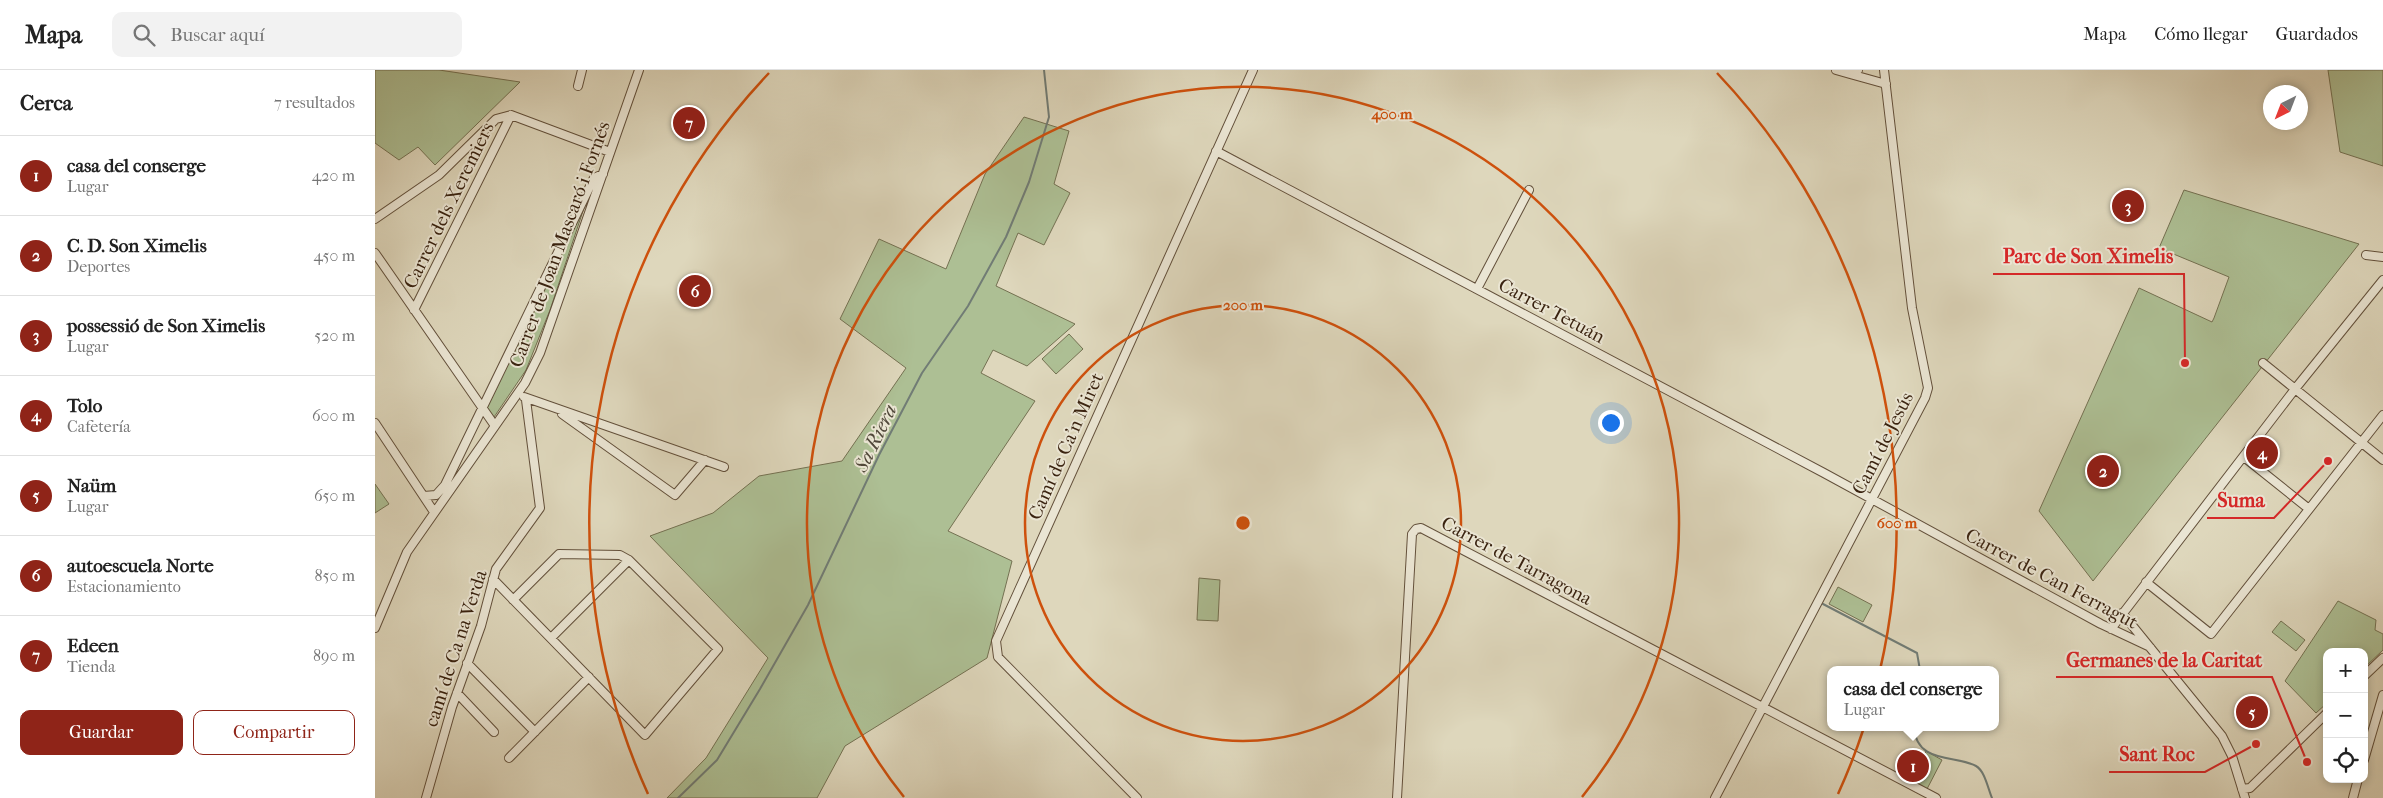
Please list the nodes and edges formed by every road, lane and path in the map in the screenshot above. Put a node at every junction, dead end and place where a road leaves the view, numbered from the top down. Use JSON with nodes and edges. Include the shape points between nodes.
{"nodes":[{"id":1,"x":582,"y":70,"type":"edge"},
{"id":2,"x":639,"y":70,"type":"edge"},
{"id":3,"x":1253,"y":70,"type":"edge"},
{"id":4,"x":1836,"y":70,"type":"edge"},
{"id":5,"x":1884,"y":70,"type":"edge"},
{"id":6,"x":1855,"y":71,"type":"edge"},
{"id":7,"x":1886,"y":84,"type":"junction"},
{"id":8,"x":578,"y":86,"type":"dead end"},
{"id":9,"x":511,"y":115,"type":"junction"},
{"id":10,"x":1216,"y":151,"type":"junction"},
{"id":11,"x":610,"y":152,"type":"junction"},
{"id":12,"x":603,"y":174,"type":"junction"},
{"id":13,"x":1529,"y":190,"type":"dead end"},
{"id":14,"x":375,"y":219,"type":"edge"},
{"id":15,"x":375,"y":253,"type":"edge"},
{"id":16,"x":2366,"y":255,"type":"dead end"},
{"id":17,"x":2383,"y":257,"type":"edge"},
{"id":18,"x":2383,"y":280,"type":"edge"},
{"id":19,"x":1477,"y":289,"type":"junction"},
{"id":20,"x":414,"y":310,"type":"junction"},
{"id":21,"x":2263,"y":363,"type":"dead end"},
{"id":22,"x":2295,"y":389,"type":"junction"},
{"id":23,"x":519,"y":392,"type":"junction"},
{"id":24,"x":526,"y":400,"type":"junction"},
{"id":25,"x":557,"y":410,"type":"junction"},
{"id":26,"x":483,"y":411,"type":"junction"},
{"id":27,"x":2383,"y":415,"type":"edge"},
{"id":28,"x":375,"y":423,"type":"edge"},
{"id":29,"x":495,"y":426,"type":"junction"},
{"id":30,"x":2361,"y":443,"type":"junction"},
{"id":31,"x":2245,"y":457,"type":"junction"},
{"id":32,"x":705,"y":460,"type":"junction"},
{"id":33,"x":2383,"y":460,"type":"edge"},
{"id":34,"x":724,"y":467,"type":"dead end"},
{"id":35,"x":424,"y":496,"type":"junction"},
{"id":36,"x":1872,"y":499,"type":"junction"},
{"id":37,"x":2309,"y":509,"type":"junction"},
{"id":38,"x":434,"y":512,"type":"junction"},
{"id":39,"x":629,"y":560,"type":"junction"},
{"id":40,"x":493,"y":579,"type":"junction"},
{"id":41,"x":2146,"y":582,"type":"junction"},
{"id":42,"x":513,"y":600,"type":"junction"},
{"id":43,"x":2122,"y":613,"type":"junction"},
{"id":44,"x":375,"y":628,"type":"edge"},
{"id":45,"x":2111,"y":629,"type":"junction"},
{"id":46,"x":551,"y":638,"type":"junction"},
{"id":47,"x":2150,"y":647,"type":"junction"},
{"id":48,"x":2383,"y":658,"type":"edge"},
{"id":49,"x":467,"y":663,"type":"junction"},
{"id":50,"x":2368,"y":672,"type":"edge"},
{"id":51,"x":589,"y":677,"type":"junction"},
{"id":52,"x":457,"y":693,"type":"junction"},
{"id":53,"x":2383,"y":695,"type":"edge"},
{"id":54,"x":1763,"y":707,"type":"junction"},
{"id":55,"x":2323,"y":717,"type":"edge"},
{"id":56,"x":494,"y":732,"type":"dead end"},
{"id":57,"x":535,"y":732,"type":"junction"},
{"id":58,"x":2368,"y":746,"type":"edge"},
{"id":59,"x":509,"y":758,"type":"dead end"},
{"id":60,"x":2357,"y":783,"type":"edge"},
{"id":61,"x":2242,"y":789,"type":"junction"},
{"id":62,"x":426,"y":798,"type":"edge"},
{"id":63,"x":1137,"y":798,"type":"edge"},
{"id":64,"x":1397,"y":798,"type":"edge"},
{"id":65,"x":1715,"y":798,"type":"edge"},
{"id":66,"x":1936,"y":798,"type":"edge"},
{"id":67,"x":2245,"y":798,"type":"edge"},
{"id":68,"x":2353,"y":798,"type":"edge"}],
"edges":[{"from":1,"to":8,"type":"street"},
{"from":2,"to":11,"type":"street","name":"Carrer de Joan Mascaró i Fornés"},
{"from":3,"to":10,"type":"street","name":"Camí de Ca'n Miret"},
{"from":4,"to":6,"type":"street"},
{"from":5,"to":7,"type":"street","name":"Camí de Jesús"},
{"from":6,"to":7,"type":"street"},
{"from":7,"to":36,"type":"street","name":"Camí de Jesús","via":[[1912,308],[1928,388]]},
{"from":9,"to":11,"type":"street"},
{"from":9,"to":14,"type":"street","via":[[496,119],[439,175]]},
{"from":9,"to":20,"type":"street","name":"Carrer dels Xeremiers"},
{"from":10,"to":19,"type":"street","name":"Carrer Tetuán"},
{"from":10,"to":63,"type":"street","name":"Camí de Ca'n Miret","via":[[996,640],[998,657]]},
{"from":11,"to":12,"type":"street","name":"Carrer de Joan Mascaró i Fornés"},
{"from":12,"to":23,"type":"street","name":"Carrer de Joan Mascaró i Fornés","via":[[540,353]]},
{"from":12,"to":26,"type":"street","via":[[595,178]]},
{"from":13,"to":19,"type":"street"},
{"from":15,"to":20,"type":"street"},
{"from":16,"to":17,"type":"street"},
{"from":18,"to":22,"type":"street"},
{"from":19,"to":36,"type":"street","name":"Carrer Tetuán"},
{"from":20,"to":26,"type":"street"},
{"from":21,"to":22,"type":"street"},
{"from":22,"to":30,"type":"street"},
{"from":22,"to":31,"type":"street"},
{"from":23,"to":24,"type":"street"},
{"from":23,"to":29,"type":"street","name":"Carrer de Joan Mascaró i Fornés"},
{"from":24,"to":25,"type":"street"},
{"from":24,"to":40,"type":"street","name":"camí de Ca na Verda","via":[[540,508],[496,569]]},
{"from":25,"to":32,"type":"street"},
{"from":25,"to":32,"type":"street","via":[[675,495]]},
{"from":26,"to":29,"type":"street"},
{"from":26,"to":35,"type":"street","via":[[445,485],[435,495]]},
{"from":27,"to":30,"type":"street"},
{"from":28,"to":35,"type":"street"},
{"from":29,"to":38,"type":"street","name":"Carrer de Joan Mascaró i Fornés"},
{"from":30,"to":33,"type":"street"},
{"from":30,"to":37,"type":"street"},
{"from":31,"to":37,"type":"street"},
{"from":31,"to":41,"type":"street"},
{"from":32,"to":34,"type":"street"},
{"from":35,"to":38,"type":"street"},
{"from":36,"to":45,"type":"street","name":"Carrer de Can Ferragut"},
{"from":36,"to":54,"type":"street","name":"Camí de Jesús"},
{"from":37,"to":41,"type":"street","via":[[2211,634]]},
{"from":38,"to":44,"type":"street","name":"Carrer de Joan Mascaró i Fornés","via":[[407,552]]},
{"from":39,"to":42,"type":"street","via":[[620,555],[559,554]]},
{"from":39,"to":46,"type":"street"},
{"from":39,"to":51,"type":"street","via":[[718,649],[645,735]]},
{"from":40,"to":42,"type":"street"},
{"from":40,"to":49,"type":"street","name":"camí de Ca na Verda"},
{"from":41,"to":43,"type":"street"},
{"from":42,"to":46,"type":"street"},
{"from":43,"to":45,"type":"street"},
{"from":43,"to":47,"type":"street","name":"Carrer de Can Ferragut"},
{"from":45,"to":47,"type":"street","name":"Carrer de Can Ferragut"},
{"from":46,"to":51,"type":"street"},
{"from":47,"to":61,"type":"street","name":"Carrer de Can Ferragut","via":[[2222,736]]},
{"from":48,"to":50,"type":"street"},
{"from":49,"to":52,"type":"street","name":"camí de Ca na Verda"},
{"from":49,"to":57,"type":"street"},
{"from":51,"to":57,"type":"street"},
{"from":52,"to":56,"type":"street"},
{"from":52,"to":62,"type":"street","name":"camí de Ca na Verda"},
{"from":53,"to":58,"type":"street"},
{"from":54,"to":64,"type":"street","name":"Carrer de Tarragona","via":[[1416,528],[1412,534]]},
{"from":54,"to":65,"type":"street","name":"Camí de Jesús"},
{"from":54,"to":66,"type":"street"},
{"from":55,"to":61,"type":"street","via":[[2250,788]]},
{"from":57,"to":59,"type":"street"},
{"from":60,"to":68,"type":"street"},
{"from":61,"to":67,"type":"street"}]}
